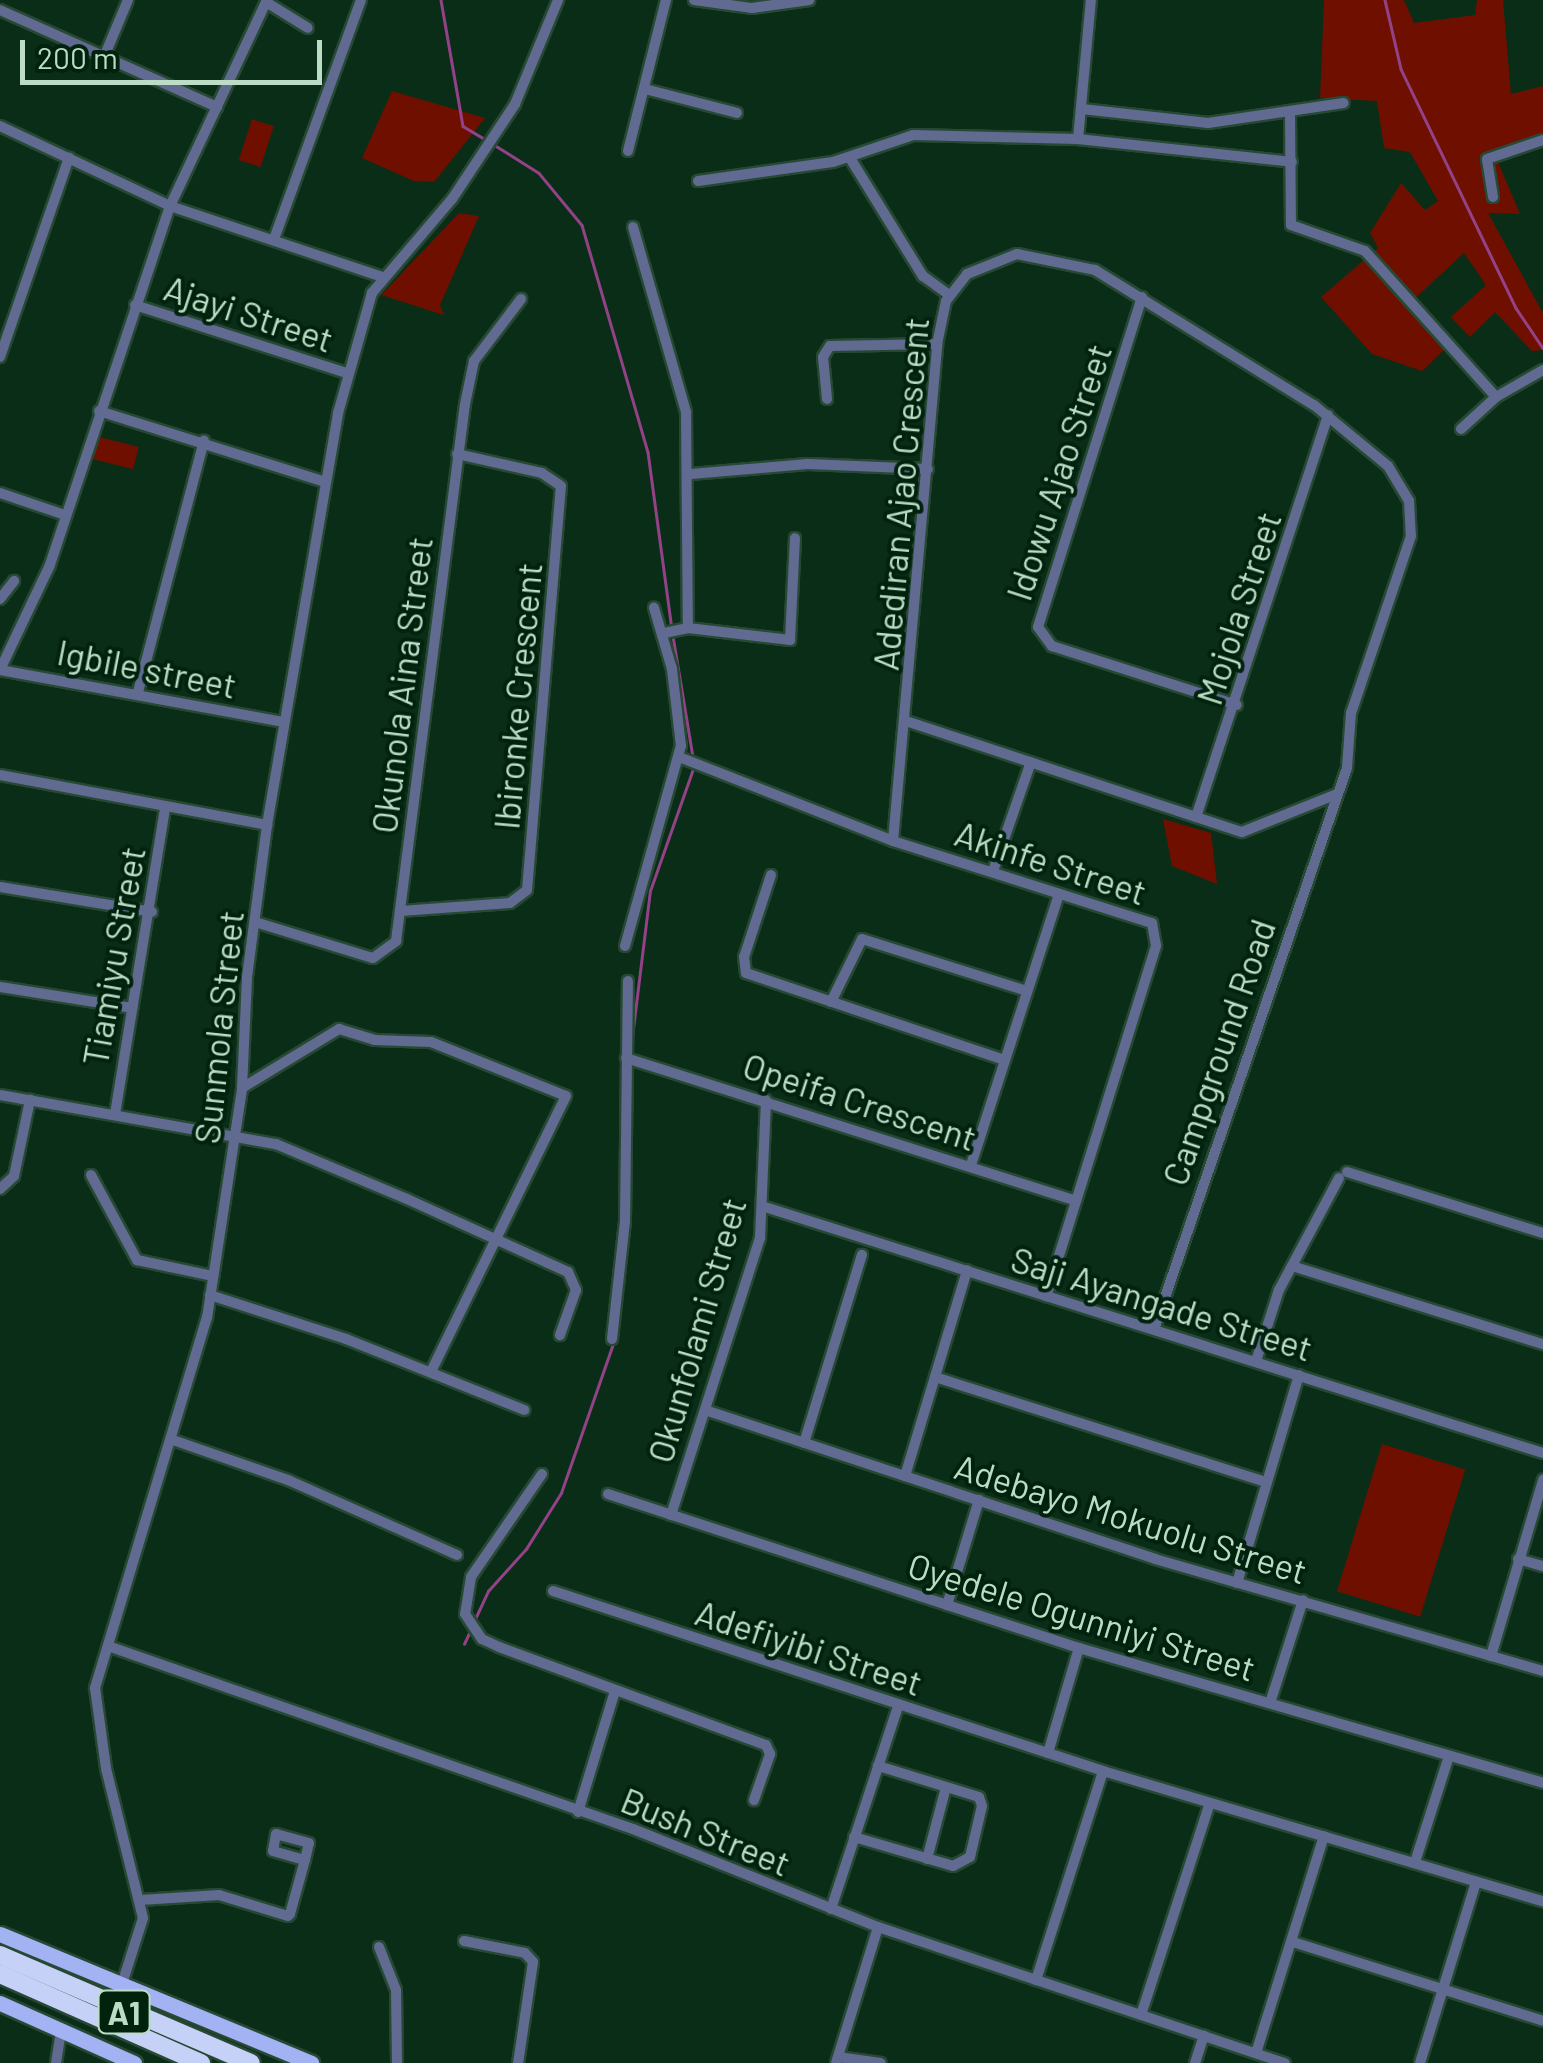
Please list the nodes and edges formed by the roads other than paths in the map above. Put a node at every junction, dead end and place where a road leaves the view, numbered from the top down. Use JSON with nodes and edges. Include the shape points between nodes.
{"nodes":[{"id":1,"x":128,"y":0,"type":"edge"},
{"id":2,"x":361,"y":0,"type":"edge"},
{"id":3,"x":558,"y":0,"type":"edge"},
{"id":4,"x":666,"y":0,"type":"edge"},
{"id":5,"x":694,"y":0,"type":"edge"},
{"id":6,"x":808,"y":0,"type":"edge"},
{"id":7,"x":1091,"y":0,"type":"edge"},
{"id":8,"x":266,"y":1,"type":"edge"},
{"id":9,"x":753,"y":4,"type":"edge"},
{"id":10,"x":0,"y":10,"type":"edge"},
{"id":11,"x":308,"y":28,"type":"dead end"},
{"id":12,"x":104,"y":56,"type":"junction"},
{"id":13,"x":645,"y":89,"type":"junction"},
{"id":14,"x":1344,"y":103,"type":"dead end"},
{"id":15,"x":217,"y":108,"type":"junction"},
{"id":16,"x":1082,"y":109,"type":"junction"},
{"id":17,"x":737,"y":113,"type":"dead end"},
{"id":18,"x":1290,"y":114,"type":"junction"},
{"id":19,"x":0,"y":126,"type":"edge"},
{"id":20,"x":1078,"y":139,"type":"junction"},
{"id":21,"x":1543,"y":140,"type":"edge"},
{"id":22,"x":628,"y":151,"type":"dead end"},
{"id":23,"x":69,"y":158,"type":"junction"},
{"id":24,"x":850,"y":158,"type":"junction"},
{"id":25,"x":1292,"y":162,"type":"junction"},
{"id":26,"x":698,"y":181,"type":"dead end"},
{"id":27,"x":1493,"y":197,"type":"dead end"},
{"id":28,"x":170,"y":206,"type":"junction"},
{"id":29,"x":633,"y":227,"type":"dead end"},
{"id":30,"x":274,"y":240,"type":"junction"},
{"id":31,"x":382,"y":277,"type":"junction"},
{"id":32,"x":949,"y":295,"type":"junction"},
{"id":33,"x":1142,"y":297,"type":"junction"},
{"id":34,"x":521,"y":299,"type":"dead end"},
{"id":35,"x":135,"y":305,"type":"junction"},
{"id":36,"x":937,"y":344,"type":"junction"},
{"id":37,"x":0,"y":358,"type":"edge"},
{"id":38,"x":1539,"y":372,"type":"edge"},
{"id":39,"x":347,"y":373,"type":"junction"},
{"id":40,"x":1496,"y":397,"type":"junction"},
{"id":41,"x":827,"y":399,"type":"dead end"},
{"id":42,"x":99,"y":411,"type":"junction"},
{"id":43,"x":1328,"y":415,"type":"junction"},
{"id":44,"x":1461,"y":428,"type":"dead end"},
{"id":45,"x":204,"y":441,"type":"junction"},
{"id":46,"x":458,"y":454,"type":"junction"},
{"id":47,"x":928,"y":468,"type":"junction"},
{"id":48,"x":691,"y":474,"type":"junction"},
{"id":49,"x":324,"y":482,"type":"junction"},
{"id":50,"x":0,"y":493,"type":"edge"},
{"id":51,"x":65,"y":515,"type":"junction"},
{"id":52,"x":796,"y":538,"type":"dead end"},
{"id":53,"x":14,"y":582,"type":"dead end"},
{"id":54,"x":0,"y":599,"type":"edge"},
{"id":55,"x":654,"y":608,"type":"dead end"},
{"id":56,"x":674,"y":631,"type":"junction"},
{"id":57,"x":0,"y":670,"type":"edge"},
{"id":58,"x":138,"y":692,"type":"junction"},
{"id":59,"x":1237,"y":705,"type":"junction"},
{"id":60,"x":906,"y":721,"type":"junction"},
{"id":61,"x":283,"y":722,"type":"junction"},
{"id":62,"x":687,"y":759,"type":"junction"},
{"id":63,"x":1031,"y":762,"type":"junction"},
{"id":64,"x":0,"y":775,"type":"edge"},
{"id":65,"x":1337,"y":794,"type":"junction"},
{"id":66,"x":165,"y":808,"type":"junction"},
{"id":67,"x":1196,"y":817,"type":"junction"},
{"id":68,"x":268,"y":825,"type":"junction"},
{"id":69,"x":893,"y":840,"type":"junction"},
{"id":70,"x":993,"y":871,"type":"junction"},
{"id":71,"x":770,"y":875,"type":"dead end"},
{"id":72,"x":0,"y":888,"type":"edge"},
{"id":73,"x":1059,"y":894,"type":"junction"},
{"id":74,"x":152,"y":912,"type":"junction"},
{"id":75,"x":401,"y":912,"type":"junction"},
{"id":76,"x":255,"y":922,"type":"junction"},
{"id":77,"x":625,"y":946,"type":"dead end"},
{"id":78,"x":628,"y":981,"type":"dead end"},
{"id":79,"x":0,"y":988,"type":"edge"},
{"id":80,"x":1026,"y":992,"type":"junction"},
{"id":81,"x":831,"y":1002,"type":"junction"},
{"id":82,"x":132,"y":1008,"type":"junction"},
{"id":83,"x":630,"y":1058,"type":"junction"},
{"id":84,"x":1004,"y":1060,"type":"junction"},
{"id":85,"x":242,"y":1088,"type":"junction"},
{"id":86,"x":0,"y":1095,"type":"edge"},
{"id":87,"x":30,"y":1100,"type":"junction"},
{"id":88,"x":766,"y":1100,"type":"junction"},
{"id":89,"x":115,"y":1114,"type":"junction"},
{"id":90,"x":235,"y":1133,"type":"junction"},
{"id":91,"x":971,"y":1165,"type":"junction"},
{"id":92,"x":90,"y":1175,"type":"dead end"},
{"id":93,"x":0,"y":1189,"type":"edge"},
{"id":94,"x":1076,"y":1201,"type":"junction"},
{"id":95,"x":765,"y":1207,"type":"junction"},
{"id":96,"x":1543,"y":1233,"type":"edge"},
{"id":97,"x":497,"y":1238,"type":"junction"},
{"id":98,"x":862,"y":1255,"type":"dead end"},
{"id":99,"x":1292,"y":1266,"type":"junction"},
{"id":100,"x":967,"y":1270,"type":"junction"},
{"id":101,"x":213,"y":1276,"type":"junction"},
{"id":102,"x":210,"y":1295,"type":"junction"},
{"id":103,"x":1046,"y":1296,"type":"junction"},
{"id":104,"x":1154,"y":1329,"type":"junction"},
{"id":105,"x":560,"y":1335,"type":"dead end"},
{"id":106,"x":612,"y":1339,"type":"dead end"},
{"id":107,"x":1543,"y":1344,"type":"edge"},
{"id":108,"x":1256,"y":1361,"type":"junction"},
{"id":109,"x":431,"y":1372,"type":"junction"},
{"id":110,"x":1299,"y":1375,"type":"junction"},
{"id":111,"x":935,"y":1376,"type":"junction"},
{"id":112,"x":524,"y":1410,"type":"dead end"},
{"id":113,"x":705,"y":1410,"type":"junction"},
{"id":114,"x":173,"y":1440,"type":"junction"},
{"id":115,"x":804,"y":1443,"type":"junction"},
{"id":116,"x":1543,"y":1454,"type":"edge"},
{"id":117,"x":542,"y":1474,"type":"dead end"},
{"id":118,"x":905,"y":1476,"type":"junction"},
{"id":119,"x":1543,"y":1480,"type":"edge"},
{"id":120,"x":1267,"y":1482,"type":"junction"},
{"id":121,"x":608,"y":1494,"type":"dead end"},
{"id":122,"x":979,"y":1500,"type":"junction"},
{"id":123,"x":671,"y":1515,"type":"junction"},
{"id":124,"x":458,"y":1555,"type":"dead end"},
{"id":125,"x":1518,"y":1559,"type":"junction"},
{"id":126,"x":1543,"y":1566,"type":"edge"},
{"id":127,"x":1237,"y":1583,"type":"junction"},
{"id":128,"x":553,"y":1591,"type":"dead end"},
{"id":129,"x":1303,"y":1600,"type":"junction"},
{"id":130,"x":947,"y":1605,"type":"junction"},
{"id":131,"x":108,"y":1646,"type":"junction"},
{"id":132,"x":1079,"y":1648,"type":"junction"},
{"id":133,"x":1491,"y":1656,"type":"junction"},
{"id":134,"x":1543,"y":1671,"type":"edge"},
{"id":135,"x":615,"y":1691,"type":"junction"},
{"id":136,"x":1270,"y":1703,"type":"junction"},
{"id":137,"x":898,"y":1706,"type":"junction"},
{"id":138,"x":1048,"y":1753,"type":"junction"},
{"id":139,"x":1449,"y":1756,"type":"junction"},
{"id":140,"x":878,"y":1766,"type":"junction"},
{"id":141,"x":1102,"y":1771,"type":"junction"},
{"id":142,"x":1543,"y":1783,"type":"edge"},
{"id":143,"x":946,"y":1787,"type":"junction"},
{"id":144,"x":754,"y":1800,"type":"dead end"},
{"id":145,"x":1210,"y":1802,"type":"junction"},
{"id":146,"x":578,"y":1812,"type":"junction"},
{"id":147,"x":1324,"y":1836,"type":"junction"},
{"id":148,"x":854,"y":1838,"type":"junction"},
{"id":149,"x":927,"y":1858,"type":"junction"},
{"id":150,"x":305,"y":1860,"type":"dead end"},
{"id":151,"x":1415,"y":1862,"type":"junction"},
{"id":152,"x":1476,"y":1882,"type":"junction"},
{"id":153,"x":140,"y":1900,"type":"junction"},
{"id":154,"x":1543,"y":1901,"type":"edge"},
{"id":155,"x":831,"y":1908,"type":"junction"},
{"id":156,"x":878,"y":1927,"type":"junction"},
{"id":157,"x":0,"y":1934,"type":"edge"},
{"id":158,"x":464,"y":1941,"type":"dead end"},
{"id":159,"x":1293,"y":1942,"type":"junction"},
{"id":160,"x":380,"y":1948,"type":"dead end"},
{"id":161,"x":0,"y":1955,"type":"edge"},
{"id":162,"x":0,"y":1974,"type":"edge"},
{"id":163,"x":1036,"y":1980,"type":"junction"},
{"id":164,"x":121,"y":1987,"type":"junction"},
{"id":165,"x":1442,"y":1989,"type":"junction"},
{"id":166,"x":0,"y":2003,"type":"edge"},
{"id":167,"x":1141,"y":2015,"type":"junction"},
{"id":168,"x":1543,"y":2022,"type":"edge"},
{"id":169,"x":61,"y":2031,"type":"junction"},
{"id":170,"x":1204,"y":2035,"type":"junction"},
{"id":171,"x":1256,"y":2052,"type":"junction"},
{"id":172,"x":837,"y":2060,"type":"edge"},
{"id":173,"x":56,"y":2063,"type":"edge"},
{"id":174,"x":134,"y":2063,"type":"edge"},
{"id":175,"x":202,"y":2063,"type":"edge"},
{"id":176,"x":251,"y":2063,"type":"edge"},
{"id":177,"x":311,"y":2063,"type":"edge"},
{"id":178,"x":398,"y":2063,"type":"edge"},
{"id":179,"x":518,"y":2063,"type":"edge"},
{"id":180,"x":881,"y":2063,"type":"edge"},
{"id":181,"x":1195,"y":2063,"type":"edge"},
{"id":182,"x":1285,"y":2063,"type":"edge"},
{"id":183,"x":1420,"y":2063,"type":"edge"}],
"edges":[{"from":1,"to":12,"type":"street"},
{"from":2,"to":30,"type":"street"},
{"from":3,"to":31,"type":"street","name":"Sunmola Street","via":[[515,104],[452,199]]},
{"from":4,"to":13,"type":"street"},
{"from":5,"to":9,"type":"street"},
{"from":6,"to":9,"type":"street"},
{"from":7,"to":16,"type":"street"},
{"from":8,"to":11,"type":"street"},
{"from":8,"to":15,"type":"street"},
{"from":10,"to":12,"type":"street"},
{"from":12,"to":15,"type":"street"},
{"from":13,"to":17,"type":"street"},
{"from":13,"to":22,"type":"street"},
{"from":14,"to":18,"type":"street"},
{"from":15,"to":28,"type":"street"},
{"from":16,"to":18,"type":"street","via":[[1177,122]]},
{"from":16,"to":20,"type":"street"},
{"from":18,"to":25,"type":"street"},
{"from":19,"to":23,"type":"street"},
{"from":20,"to":24,"type":"street","via":[[913,135]]},
{"from":20,"to":25,"type":"street"},
{"from":21,"to":27,"type":"street","via":[[1487,158]]},
{"from":23,"to":28,"type":"street"},
{"from":23,"to":37,"type":"street"},
{"from":24,"to":26,"type":"street"},
{"from":24,"to":32,"type":"street","via":[[923,276]]},
{"from":25,"to":40,"type":"street","via":[[1291,224],[1365,250]]},
{"from":28,"to":30,"type":"street"},
{"from":28,"to":35,"type":"street"},
{"from":29,"to":48,"type":"street","via":[[680,379]]},
{"from":30,"to":31,"type":"street"},
{"from":31,"to":39,"type":"street","name":"Sunmola Street"},
{"from":32,"to":33,"type":"street","name":"Adediran Ajao Crescent","via":[[978,266],[1016,254],[1077,263]]},
{"from":32,"to":36,"type":"street","name":"Adediran Ajao Crescent"},
{"from":33,"to":43,"type":"street","name":"Adediran Ajao Crescent"},
{"from":33,"to":59,"type":"street","name":"Idowu Ajao Street","via":[[1038,627],[1052,646]]},
{"from":34,"to":46,"type":"street","name":"Okunola Aina Street","via":[[474,361]]},
{"from":35,"to":39,"type":"street","name":"Ajayi Street"},
{"from":35,"to":42,"type":"street"},
{"from":36,"to":41,"type":"street","via":[[830,346],[824,357]]},
{"from":36,"to":47,"type":"street","name":"Adediran Ajao Crescent"},
{"from":38,"to":40,"type":"street"},
{"from":39,"to":49,"type":"street","name":"Sunmola Street"},
{"from":40,"to":44,"type":"street"},
{"from":42,"to":45,"type":"street"},
{"from":42,"to":51,"type":"street"},
{"from":43,"to":59,"type":"street","name":"Mojola Street"},
{"from":43,"to":65,"type":"street","name":"Adediran Ajao Crescent","via":[[1388,466],[1409,501],[1412,524],[1351,713]]},
{"from":45,"to":49,"type":"street"},
{"from":45,"to":58,"type":"street"},
{"from":46,"to":75,"type":"street","name":"Okunola Aina Street"},
{"from":46,"to":75,"type":"street","name":"Ibironke Crescent","via":[[542,473],[561,486],[527,890],[510,903]]},
{"from":47,"to":48,"type":"street","via":[[808,464]]},
{"from":47,"to":60,"type":"street","name":"Adediran Ajao Crescent"},
{"from":48,"to":56,"type":"street"},
{"from":49,"to":61,"type":"street","name":"Sunmola Street"},
{"from":50,"to":51,"type":"street"},
{"from":51,"to":57,"type":"street","via":[[50,566]]},
{"from":52,"to":56,"type":"street","via":[[790,640]]},
{"from":53,"to":54,"type":"street"},
{"from":55,"to":56,"type":"street"},
{"from":56,"to":62,"type":"street"},
{"from":57,"to":58,"type":"street","name":"Igbile street"},
{"from":58,"to":61,"type":"street","name":"Igbile street"},
{"from":59,"to":67,"type":"street","name":"Mojola Street"},
{"from":60,"to":63,"type":"street"},
{"from":60,"to":69,"type":"street","name":"Adediran Ajao Crescent"},
{"from":61,"to":68,"type":"street","name":"Sunmola Street"},
{"from":62,"to":69,"type":"street","name":"Akinfe Street"},
{"from":62,"to":77,"type":"street"},
{"from":63,"to":67,"type":"street"},
{"from":63,"to":70,"type":"street"},
{"from":64,"to":66,"type":"street"},
{"from":65,"to":67,"type":"street","via":[[1242,832]]},
{"from":65,"to":104,"type":"street","name":"Campground Road"},
{"from":66,"to":68,"type":"street"},
{"from":66,"to":74,"type":"street","name":"Tiamiyu Street"},
{"from":68,"to":76,"type":"street","name":"Sunmola Street"},
{"from":69,"to":70,"type":"street","name":"Akinfe Street"},
{"from":70,"to":73,"type":"street","name":"Akinfe Street"},
{"from":71,"to":81,"type":"street","via":[[744,957],[746,973]]},
{"from":72,"to":74,"type":"street"},
{"from":73,"to":80,"type":"street"},
{"from":73,"to":94,"type":"street","name":"Akinfe Street","via":[[1144,918],[1157,936]]},
{"from":74,"to":82,"type":"street","name":"Tiamiyu Street"},
{"from":75,"to":76,"type":"street","name":"Okunola Aina Street","via":[[393,948],[373,958]]},
{"from":76,"to":85,"type":"street","name":"Sunmola Street"},
{"from":78,"to":83,"type":"street"},
{"from":79,"to":82,"type":"street"},
{"from":80,"to":81,"type":"street","via":[[862,939]]},
{"from":80,"to":84,"type":"street"},
{"from":81,"to":84,"type":"street"},
{"from":82,"to":89,"type":"street","name":"Tiamiyu Street"},
{"from":83,"to":88,"type":"street","name":"Opeifa Crescent"},
{"from":83,"to":106,"type":"street","via":[[625,1221]]},
{"from":84,"to":91,"type":"street"},
{"from":85,"to":90,"type":"street","name":"Sunmola Street"},
{"from":85,"to":97,"type":"street","via":[[339,1029],[375,1040],[431,1042],[564,1094],[567,1100]]},
{"from":86,"to":87,"type":"street"},
{"from":87,"to":89,"type":"street"},
{"from":87,"to":93,"type":"street","via":[[14,1176]]},
{"from":88,"to":91,"type":"street","name":"Opeifa Crescent"},
{"from":88,"to":95,"type":"street","name":"Okunfolami Street"},
{"from":89,"to":90,"type":"street"},
{"from":90,"to":97,"type":"street","via":[[276,1144]]},
{"from":90,"to":101,"type":"street","name":"Sunmola Street"},
{"from":91,"to":94,"type":"street","name":"Opeifa Crescent"},
{"from":92,"to":101,"type":"street","via":[[137,1260]]},
{"from":94,"to":103,"type":"street","name":"Akinfe Street"},
{"from":95,"to":100,"type":"street","name":"Saji Ayangade Street"},
{"from":95,"to":113,"type":"street","name":"Okunfolami Street"},
{"from":96,"to":99,"type":"street","via":[[1342,1175]]},
{"from":97,"to":105,"type":"street","via":[[574,1280]]},
{"from":97,"to":109,"type":"street"},
{"from":98,"to":115,"type":"street"},
{"from":99,"to":107,"type":"street"},
{"from":99,"to":108,"type":"street"},
{"from":100,"to":103,"type":"street","name":"Saji Ayangade Street"},
{"from":100,"to":111,"type":"street"},
{"from":101,"to":102,"type":"street","name":"Sunmola Street"},
{"from":102,"to":109,"type":"street"},
{"from":102,"to":114,"type":"street","name":"Sunmola Street"},
{"from":103,"to":104,"type":"street","name":"Saji Ayangade Street"},
{"from":104,"to":108,"type":"street","name":"Saji Ayangade Street"},
{"from":108,"to":110,"type":"street","name":"Saji Ayangade Street"},
{"from":109,"to":112,"type":"street"},
{"from":110,"to":116,"type":"street","name":"Saji Ayangade Street"},
{"from":110,"to":120,"type":"street"},
{"from":111,"to":118,"type":"street"},
{"from":111,"to":120,"type":"street"},
{"from":113,"to":115,"type":"street","name":"Adebayo Mokuolu Street"},
{"from":113,"to":123,"type":"street","name":"Okunfolami Street"},
{"from":114,"to":124,"type":"street","via":[[288,1480]]},
{"from":114,"to":131,"type":"street","name":"Sunmola Street"},
{"from":115,"to":118,"type":"street","name":"Adebayo Mokuolu Street"},
{"from":117,"to":135,"type":"street","via":[[471,1577],[464,1614],[482,1640]]},
{"from":118,"to":122,"type":"street","name":"Adebayo Mokuolu Street"},
{"from":119,"to":125,"type":"street"},
{"from":120,"to":127,"type":"street"},
{"from":121,"to":123,"type":"street","name":"Oyedele Ogunniyi Street"},
{"from":122,"to":127,"type":"street","name":"Adebayo Mokuolu Street"},
{"from":122,"to":130,"type":"street"},
{"from":123,"to":130,"type":"street","name":"Oyedele Ogunniyi Street"},
{"from":125,"to":126,"type":"street"},
{"from":125,"to":133,"type":"street"},
{"from":127,"to":129,"type":"street","name":"Adebayo Mokuolu Street"},
{"from":128,"to":137,"type":"street","name":"Adefiyibi Street"},
{"from":129,"to":133,"type":"street","name":"Adebayo Mokuolu Street"},
{"from":129,"to":136,"type":"street"},
{"from":130,"to":132,"type":"street","name":"Oyedele Ogunniyi Street"},
{"from":131,"to":146,"type":"street","name":"Bush Street"},
{"from":131,"to":153,"type":"street","name":"Sunmola Street","via":[[94,1706]]},
{"from":132,"to":136,"type":"street","name":"Oyedele Ogunniyi Street"},
{"from":132,"to":138,"type":"street"},
{"from":133,"to":134,"type":"street","name":"Adebayo Mokuolu Street"},
{"from":135,"to":144,"type":"street","via":[[766,1745],[770,1754]]},
{"from":135,"to":146,"type":"street"},
{"from":136,"to":139,"type":"street","name":"Oyedele Ogunniyi Street"},
{"from":137,"to":138,"type":"street","name":"Adefiyibi Street"},
{"from":137,"to":140,"type":"street"},
{"from":138,"to":141,"type":"street","name":"Adefiyibi Street"},
{"from":139,"to":142,"type":"street","name":"Oyedele Ogunniyi Street"},
{"from":139,"to":151,"type":"street"},
{"from":140,"to":143,"type":"street"},
{"from":140,"to":148,"type":"street"},
{"from":141,"to":145,"type":"street","name":"Adefiyibi Street"},
{"from":141,"to":163,"type":"street"},
{"from":143,"to":149,"type":"street"},
{"from":143,"to":149,"type":"street","via":[[982,1802],[970,1857],[959,1867]]},
{"from":145,"to":147,"type":"street","name":"Adefiyibi Street"},
{"from":145,"to":167,"type":"street"},
{"from":146,"to":155,"type":"street","name":"Bush Street"},
{"from":147,"to":151,"type":"street","name":"Adefiyibi Street"},
{"from":147,"to":159,"type":"street"},
{"from":148,"to":149,"type":"street"},
{"from":148,"to":155,"type":"street"},
{"from":150,"to":153,"type":"street","via":[[288,1916],[219,1896]]},
{"from":151,"to":152,"type":"street","name":"Adefiyibi Street"},
{"from":152,"to":154,"type":"street","name":"Adefiyibi Street"},
{"from":152,"to":165,"type":"street"},
{"from":153,"to":164,"type":"street","name":"Sunmola Street","via":[[143,1929]]},
{"from":155,"to":156,"type":"street","name":"Bush Street"},
{"from":156,"to":163,"type":"street","name":"Bush Street"},
{"from":156,"to":172,"type":"street"},
{"from":157,"to":164,"type":"main road"},
{"from":158,"to":179,"type":"street","via":[[525,1953],[534,1962]]},
{"from":159,"to":165,"type":"street"},
{"from":159,"to":171,"type":"street"},
{"from":160,"to":178,"type":"street","via":[[396,1990]]},
{"from":161,"to":176,"type":"highway","number":"A1"},
{"from":162,"to":175,"type":"highway","number":"A1"},
{"from":163,"to":167,"type":"street","name":"Bush Street"},
{"from":164,"to":177,"type":"main road"},
{"from":165,"to":168,"type":"street"},
{"from":165,"to":183,"type":"street"},
{"from":166,"to":169,"type":"main road"},
{"from":167,"to":170,"type":"street","name":"Bush Street"},
{"from":169,"to":173,"type":"street"},
{"from":169,"to":174,"type":"main road"},
{"from":170,"to":171,"type":"street","name":"Bush Street"},
{"from":170,"to":181,"type":"street"},
{"from":171,"to":182,"type":"street","name":"Bush Street"},
{"from":172,"to":180,"type":"street"}]}
